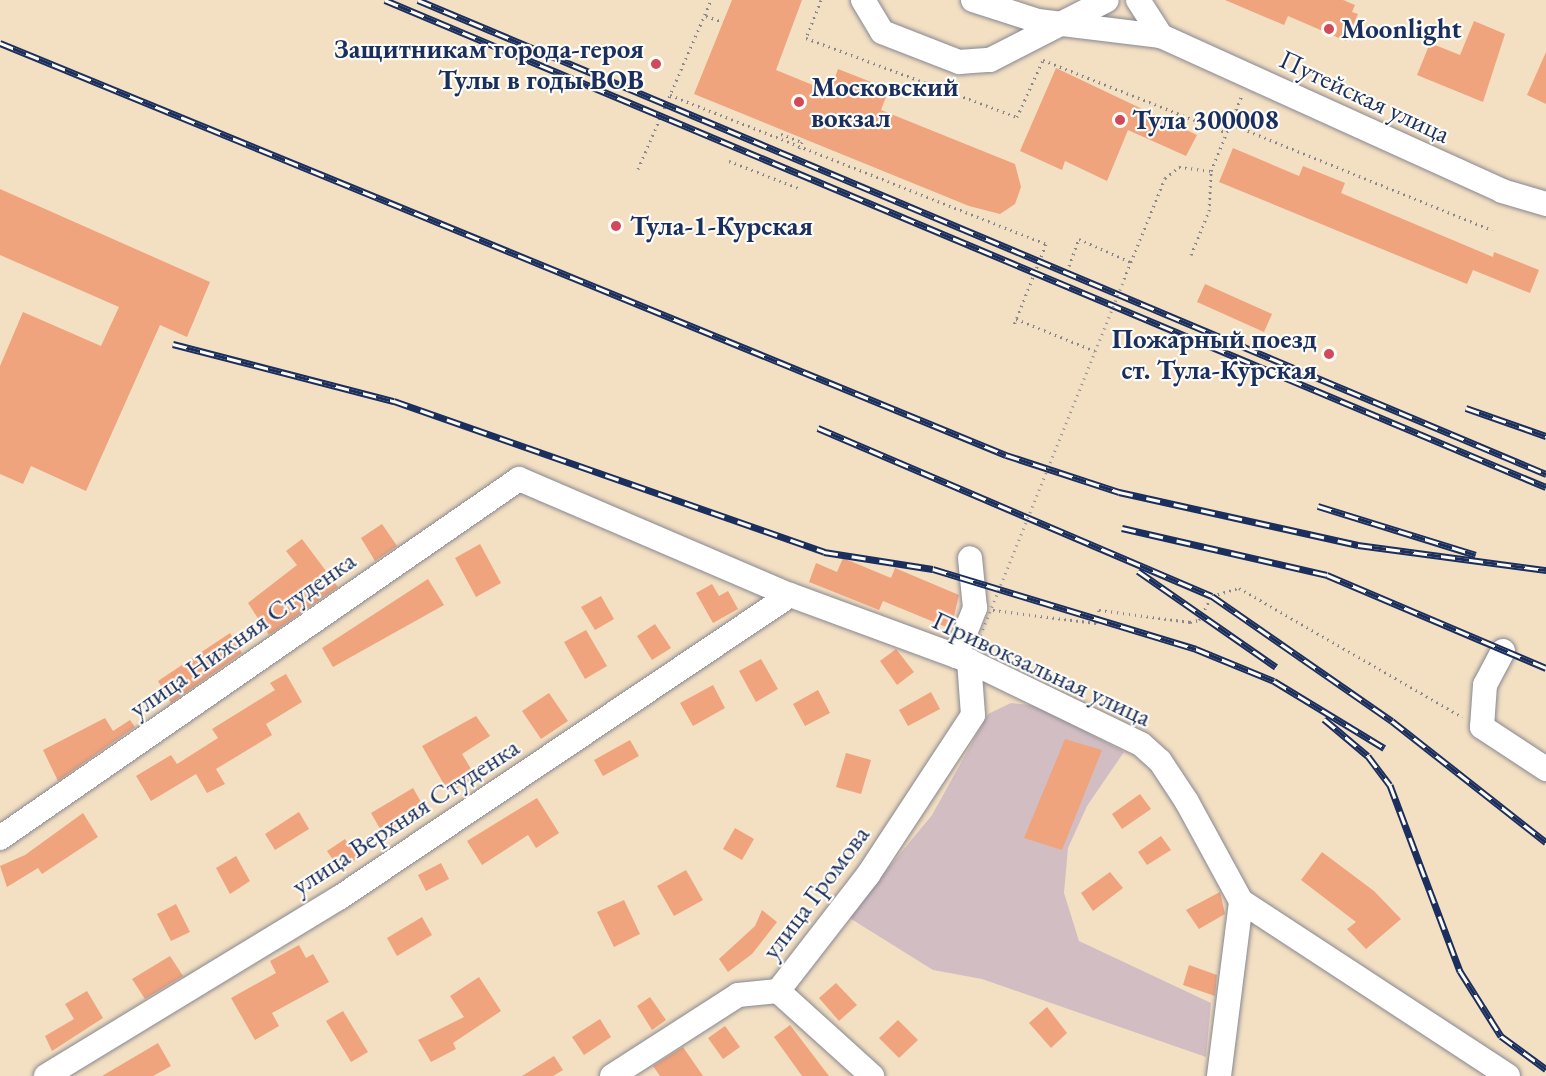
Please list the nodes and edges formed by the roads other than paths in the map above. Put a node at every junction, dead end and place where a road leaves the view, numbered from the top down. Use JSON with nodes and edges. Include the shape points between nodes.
{"nodes":[{"id":1,"x":863,"y":0,"type":"edge"},
{"id":2,"x":973,"y":0,"type":"edge"},
{"id":3,"x":1107,"y":0,"type":"edge"},
{"id":4,"x":1138,"y":0,"type":"edge"},
{"id":5,"x":1065,"y":22,"type":"junction"},
{"id":6,"x":1161,"y":36,"type":"junction"},
{"id":7,"x":1546,"y":204,"type":"edge"},
{"id":8,"x":519,"y":479,"type":"joint"},
{"id":9,"x":970,"y":558,"type":"dead end"},
{"id":10,"x":790,"y":595,"type":"junction"},
{"id":11,"x":1503,"y":651,"type":"dead end"},
{"id":12,"x":967,"y":655,"type":"junction"},
{"id":13,"x":1546,"y":770,"type":"edge"},
{"id":14,"x":0,"y":838,"type":"edge"},
{"id":15,"x":1241,"y":901,"type":"junction"},
{"id":16,"x":778,"y":991,"type":"junction"},
{"id":17,"x":46,"y":1076,"type":"edge"},
{"id":18,"x":612,"y":1076,"type":"edge"},
{"id":19,"x":872,"y":1076,"type":"edge"},
{"id":20,"x":1219,"y":1076,"type":"edge"},
{"id":21,"x":1508,"y":1076,"type":"edge"}],
"edges":[{"from":1,"to":5,"type":"street","via":[[882,32],[959,62],[990,60]]},
{"from":2,"to":5,"type":"street","name":"Путейская улица","via":[[1021,18]]},
{"from":3,"to":5,"type":"street"},
{"from":4,"to":6,"type":"street"},
{"from":5,"to":6,"type":"street","name":"Путейская улица"},
{"from":6,"to":7,"type":"street","name":"Путейская улица","via":[[1502,191]]},
{"from":8,"to":10,"type":"street","name":"Привокзальная улица"},
{"from":8,"to":14,"type":"street","name":"улица Нижняя Cтуденкa"},
{"from":9,"to":12,"type":"street","via":[[975,608]]},
{"from":10,"to":12,"type":"street","name":"Привокзальная улица"},
{"from":10,"to":17,"type":"street","name":"улица Верхняя Cтуденка","via":[[339,898]]},
{"from":11,"to":13,"type":"street","via":[[1485,685],[1482,727]]},
{"from":12,"to":15,"type":"street","name":"Привокзальная улица","via":[[1141,744],[1160,761]]},
{"from":12,"to":16,"type":"street","name":"улица Громова","via":[[973,715],[868,876]]},
{"from":15,"to":20,"type":"street"},
{"from":15,"to":21,"type":"street","name":"Привокзальная улица"},
{"from":16,"to":18,"type":"street","name":"улица Громова","via":[[738,995]]},
{"from":16,"to":19,"type":"street"}]}
